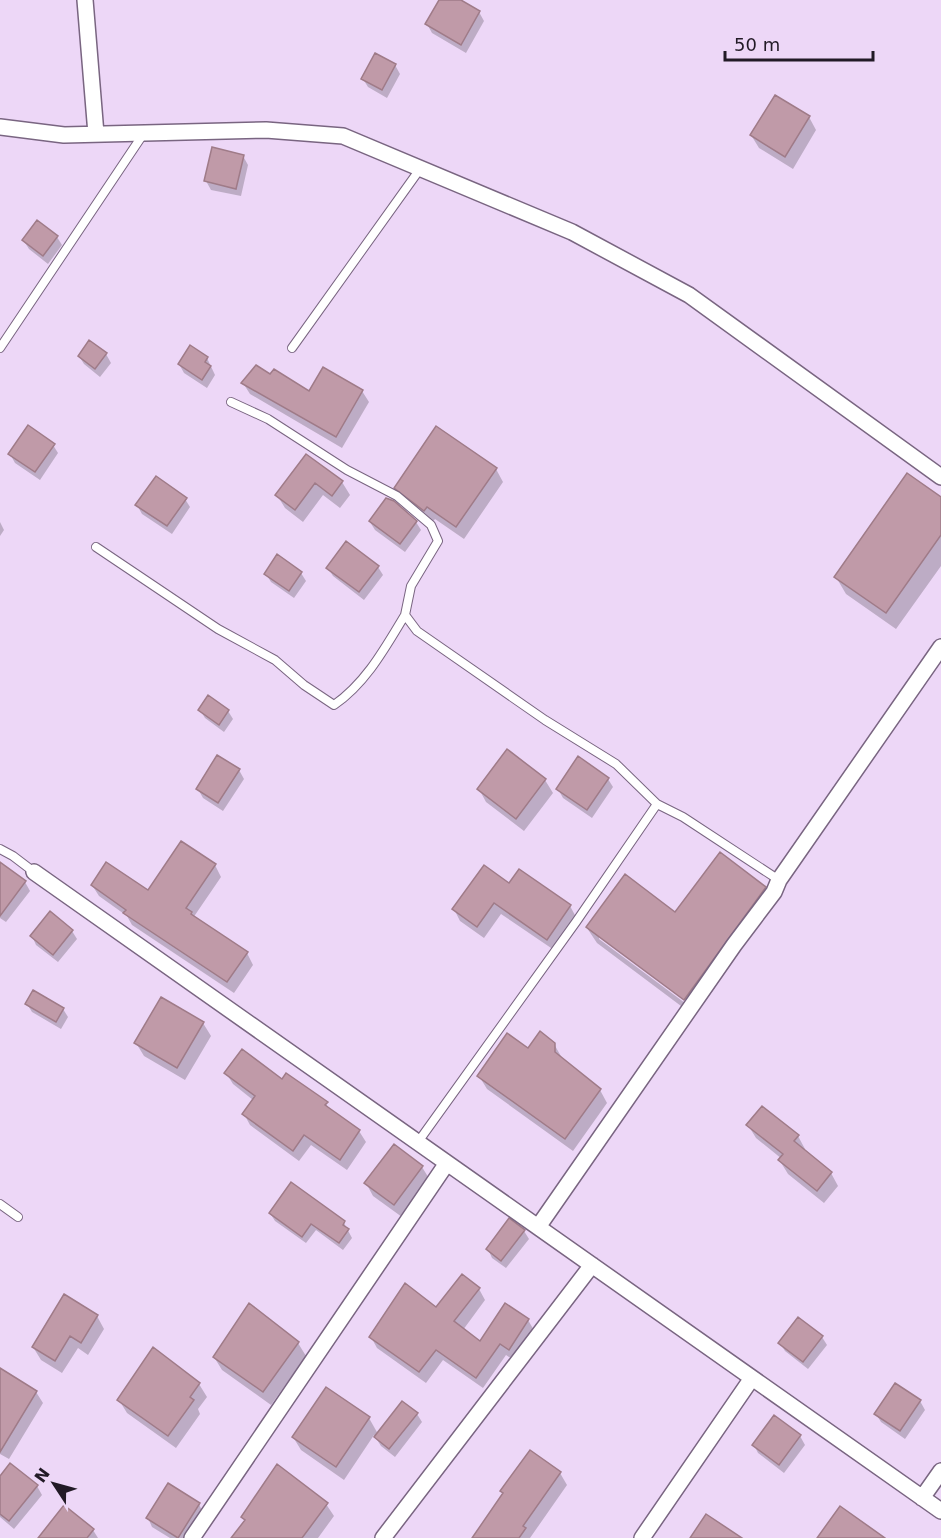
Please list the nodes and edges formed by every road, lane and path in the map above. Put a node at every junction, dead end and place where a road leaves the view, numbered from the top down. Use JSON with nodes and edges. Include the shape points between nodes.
{"nodes":[{"id":1,"x":85,"y":0,"type":"edge"},
{"id":2,"x":0,"y":126,"type":"edge"},
{"id":3,"x":144,"y":133,"type":"junction"},
{"id":4,"x":96,"y":134,"type":"junction"},
{"id":5,"x":420,"y":169,"type":"junction"},
{"id":6,"x":0,"y":348,"type":"edge"},
{"id":7,"x":292,"y":348,"type":"dead end"},
{"id":8,"x":231,"y":402,"type":"dead end"},
{"id":9,"x":941,"y":477,"type":"edge"},
{"id":10,"x":96,"y":547,"type":"dead end"},
{"id":11,"x":405,"y":615,"type":"junction"},
{"id":12,"x":941,"y":647,"type":"edge"},
{"id":13,"x":657,"y":804,"type":"junction"},
{"id":14,"x":0,"y":849,"type":"edge"},
{"id":15,"x":34,"y":872,"type":"joint"},
{"id":16,"x":779,"y":880,"type":"junction"},
{"id":17,"x":418,"y":1142,"type":"junction"},
{"id":18,"x":447,"y":1163,"type":"junction"},
{"id":19,"x":0,"y":1204,"type":"edge"},
{"id":20,"x":18,"y":1217,"type":"dead end"},
{"id":21,"x":538,"y":1227,"type":"junction"},
{"id":22,"x":592,"y":1265,"type":"junction"},
{"id":23,"x":752,"y":1378,"type":"junction"},
{"id":24,"x":941,"y":1471,"type":"edge"},
{"id":25,"x":922,"y":1498,"type":"junction"},
{"id":26,"x":941,"y":1511,"type":"edge"},
{"id":27,"x":192,"y":1538,"type":"edge"},
{"id":28,"x":383,"y":1538,"type":"edge"},
{"id":29,"x":642,"y":1538,"type":"edge"}],
"edges":[{"from":1,"to":4,"type":"street"},
{"from":2,"to":4,"type":"street","via":[[64,135]]},
{"from":3,"to":4,"type":"street"},
{"from":3,"to":5,"type":"street","via":[[266,130],[343,136]]},
{"from":3,"to":6,"type":"lane"},
{"from":5,"to":7,"type":"lane"},
{"from":5,"to":9,"type":"street","via":[[572,232],[689,295]]},
{"from":8,"to":11,"type":"lane","via":[[268,419],[347,470],[397,496],[431,525],[438,541],[411,586]]},
{"from":10,"to":11,"type":"lane","via":[[275,660],[334,705],[352,693]]},
{"from":11,"to":13,"type":"lane","via":[[417,631],[616,764]]},
{"from":12,"to":16,"type":"street"},
{"from":13,"to":16,"type":"lane"},
{"from":13,"to":17,"type":"lane"},
{"from":14,"to":15,"type":"lane"},
{"from":15,"to":17,"type":"street"},
{"from":16,"to":21,"type":"street"},
{"from":17,"to":18,"type":"street"},
{"from":18,"to":21,"type":"street"},
{"from":18,"to":27,"type":"street"},
{"from":19,"to":20,"type":"lane"},
{"from":21,"to":22,"type":"street"},
{"from":22,"to":23,"type":"street"},
{"from":22,"to":28,"type":"street"},
{"from":23,"to":25,"type":"street"},
{"from":23,"to":29,"type":"street"},
{"from":24,"to":25,"type":"street"},
{"from":25,"to":26,"type":"street"}]}
